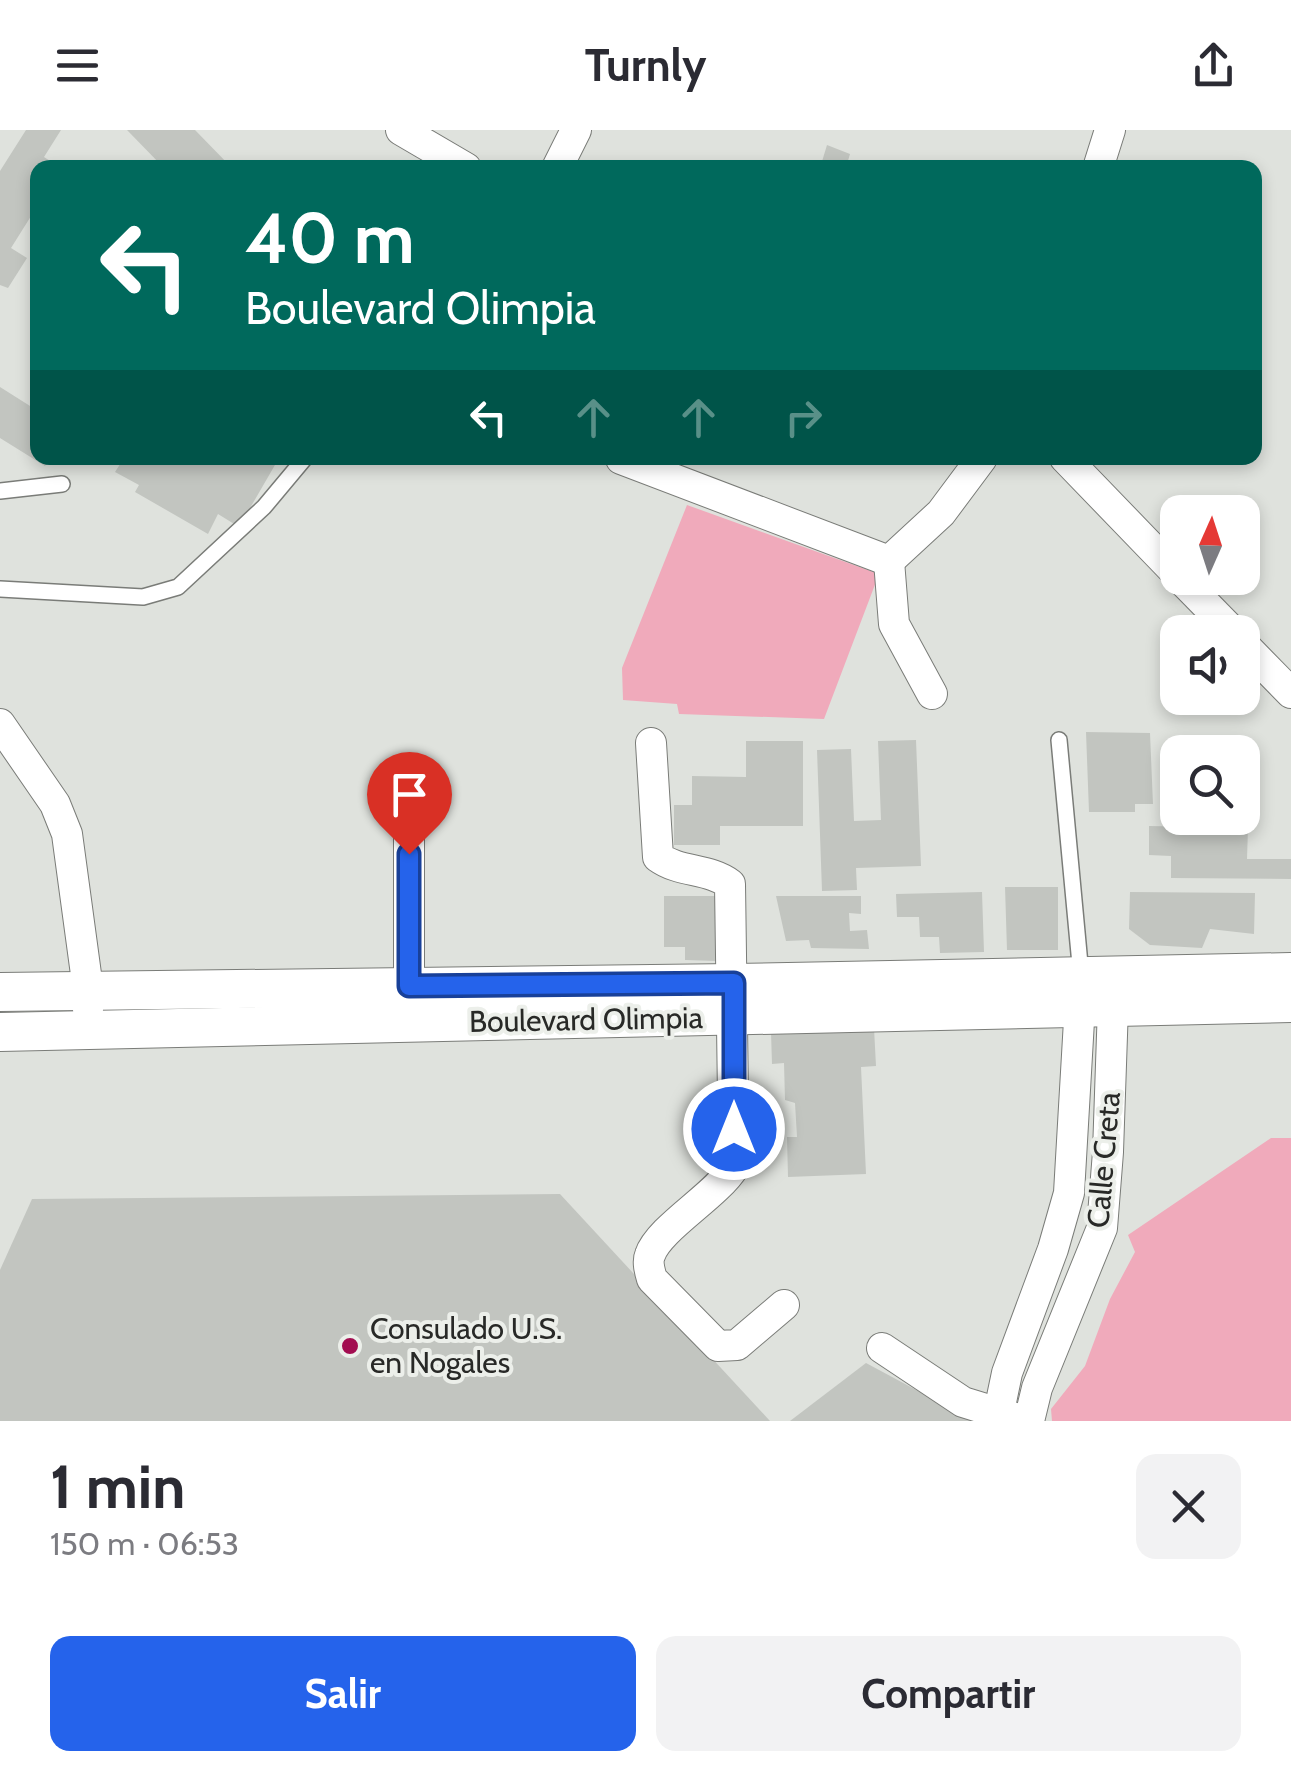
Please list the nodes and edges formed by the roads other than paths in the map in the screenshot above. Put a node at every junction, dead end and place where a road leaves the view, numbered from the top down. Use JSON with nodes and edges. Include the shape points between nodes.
{"nodes":[{"id":1,"x":400,"y":130,"type":"edge"},
{"id":2,"x":576,"y":130,"type":"edge"},
{"id":3,"x":1110,"y":130,"type":"edge"},
{"id":4,"x":453,"y":160,"type":"edge"},
{"id":5,"x":561,"y":160,"type":"edge"},
{"id":6,"x":1101,"y":160,"type":"edge"},
{"id":7,"x":299,"y":465,"type":"edge"},
{"id":8,"x":637,"y":465,"type":"edge"},
{"id":9,"x":977,"y":465,"type":"edge"},
{"id":10,"x":1072,"y":465,"type":"edge"},
{"id":11,"x":62,"y":484,"type":"dead end"},
{"id":12,"x":0,"y":491,"type":"edge"},
{"id":13,"x":1160,"y":556,"type":"edge"},
{"id":14,"x":889,"y":560,"type":"junction"},
{"id":15,"x":0,"y":589,"type":"edge"},
{"id":16,"x":1197,"y":595,"type":"edge"},
{"id":17,"x":1217,"y":615,"type":"edge"},
{"id":18,"x":1260,"y":661,"type":"edge"},
{"id":19,"x":1291,"y":693,"type":"edge"},
{"id":20,"x":932,"y":694,"type":"dead end"},
{"id":21,"x":0,"y":724,"type":"edge"},
{"id":22,"x":1059,"y":740,"type":"dead end"},
{"id":23,"x":652,"y":743,"type":"dead end"},
{"id":24,"x":409,"y":822,"type":"dead end"},
{"id":25,"x":1291,"y":972,"type":"edge"},
{"id":26,"x":88,"y":989,"type":"junction"},
{"id":27,"x":0,"y":992,"type":"edge"},
{"id":28,"x":1092,"y":996,"type":"junction"},
{"id":29,"x":734,"y":1000,"type":"junction"},
{"id":30,"x":1291,"y":1003,"type":"edge"},
{"id":31,"x":409,"y":1004,"type":"junction"},
{"id":32,"x":88,"y":1028,"type":"junction"},
{"id":33,"x":0,"y":1032,"type":"edge"},
{"id":34,"x":1072,"y":1164,"type":"junction"},
{"id":35,"x":1107,"y":1166,"type":"junction"},
{"id":36,"x":784,"y":1305,"type":"dead end"},
{"id":37,"x":882,"y":1348,"type":"dead end"},
{"id":38,"x":997,"y":1418,"type":"edge"},
{"id":39,"x":1029,"y":1421,"type":"edge"}],
"edges":[{"from":1,"to":4,"type":"street"},
{"from":2,"to":5,"type":"street"},
{"from":3,"to":6,"type":"street"},
{"from":7,"to":15,"type":"lane","via":[[178,587],[143,597]]},
{"from":8,"to":14,"type":"street"},
{"from":9,"to":14,"type":"street","via":[[940,513]]},
{"from":10,"to":13,"type":"street"},
{"from":11,"to":12,"type":"lane"},
{"from":14,"to":20,"type":"street","via":[[894,624]]},
{"from":16,"to":17,"type":"street"},
{"from":18,"to":19,"type":"street"},
{"from":21,"to":26,"type":"street","via":[[55,804],[66,834]]},
{"from":22,"to":28,"type":"lane"},
{"from":23,"to":29,"type":"street","via":[[658,856],[730,884]]},
{"from":24,"to":31,"type":"street"},
{"from":25,"to":28,"type":"street","name":"Boulevard Olimpia"},
{"from":26,"to":27,"type":"street","name":"Boulevard Olimpia"},
{"from":26,"to":31,"type":"street","name":"Boulevard Olimpia"},
{"from":26,"to":32,"type":"street"},
{"from":28,"to":29,"type":"street","name":"Boulevard Olimpia"},
{"from":28,"to":30,"type":"street","name":"Boulevard Olimpia"},
{"from":28,"to":34,"type":"street","name":"Calle Creta"},
{"from":28,"to":35,"type":"street","name":"Calle Creta"},
{"from":29,"to":31,"type":"street","name":"Boulevard Olimpia"},
{"from":29,"to":36,"type":"street","via":[[734,1167],[662,1238],[649,1269],[718,1346],[737,1345]]},
{"from":31,"to":32,"type":"street","name":"Boulevard Olimpia"},
{"from":32,"to":33,"type":"street","name":"Boulevard Olimpia"},
{"from":34,"to":35,"type":"street"},
{"from":34,"to":38,"type":"street","name":"Calle Creta","via":[[1054,1249],[1020,1334]]},
{"from":35,"to":39,"type":"street","name":"Calle Creta","via":[[1102,1228]]},
{"from":37,"to":38,"type":"street"},
{"from":38,"to":39,"type":"street"}]}
